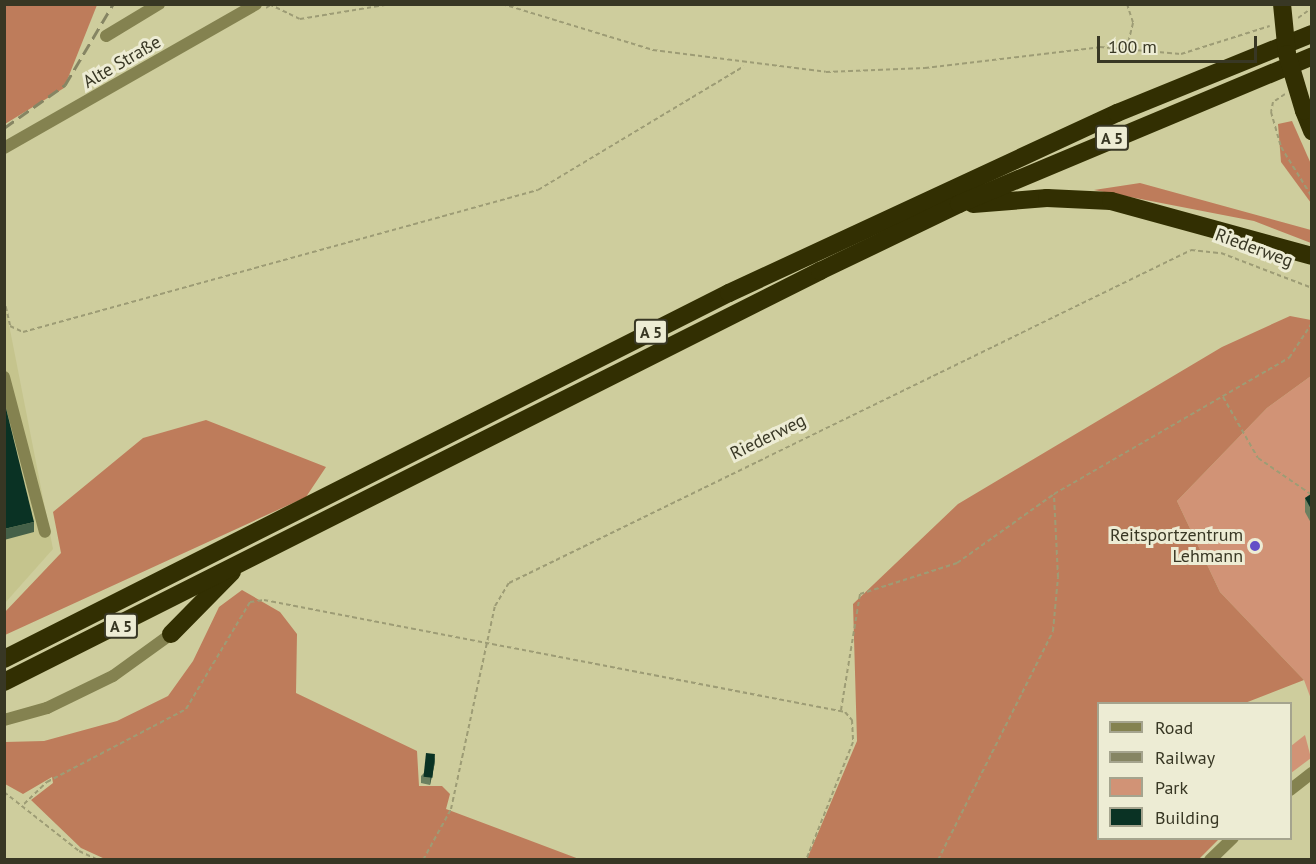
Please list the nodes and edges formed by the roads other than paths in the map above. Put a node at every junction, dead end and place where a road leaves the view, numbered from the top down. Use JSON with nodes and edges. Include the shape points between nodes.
{"nodes":[{"id":1,"x":159,"y":4,"type":"edge"},
{"id":2,"x":256,"y":4,"type":"edge"},
{"id":3,"x":1282,"y":4,"type":"edge"},
{"id":4,"x":1311,"y":34,"type":"edge"},
{"id":5,"x":106,"y":36,"type":"dead end"},
{"id":6,"x":1311,"y":56,"type":"edge"},
{"id":7,"x":1311,"y":131,"type":"edge"},
{"id":8,"x":4,"y":147,"type":"edge"},
{"id":9,"x":959,"y":204,"type":"junction"},
{"id":10,"x":1311,"y":256,"type":"edge"},
{"id":11,"x":4,"y":377,"type":"edge"},
{"id":12,"x":45,"y":532,"type":"dead end"},
{"id":13,"x":236,"y":567,"type":"junction"},
{"id":14,"x":171,"y":634,"type":"joint"},
{"id":15,"x":4,"y":660,"type":"edge"},
{"id":16,"x":4,"y":682,"type":"edge"},
{"id":17,"x":4,"y":720,"type":"edge"},
{"id":18,"x":1311,"y":773,"type":"edge"},
{"id":19,"x":1292,"y":788,"type":"edge"},
{"id":20,"x":1231,"y":840,"type":"edge"},
{"id":21,"x":1210,"y":860,"type":"edge"}],
"edges":[{"from":1,"to":5,"type":"street"},
{"from":2,"to":8,"type":"street","name":"Alte Straße"},
{"from":3,"to":7,"type":"highway","bridge":true,"via":[[1287,54]]},
{"from":4,"to":15,"type":"highway","number":"A 5","via":[[1117,113],[729,293]]},
{"from":6,"to":9,"type":"highway","number":"A 5"},
{"from":9,"to":10,"type":"highway","via":[[1047,198],[1111,201]]},
{"from":9,"to":13,"type":"highway","number":"A 5"},
{"from":11,"to":12,"type":"street"},
{"from":13,"to":14,"type":"highway","via":[[217,593]]},
{"from":13,"to":16,"type":"highway","number":"A 5"},
{"from":14,"to":17,"type":"street","via":[[113,676],[47,708]]},
{"from":18,"to":19,"type":"street"},
{"from":20,"to":21,"type":"street"}]}
